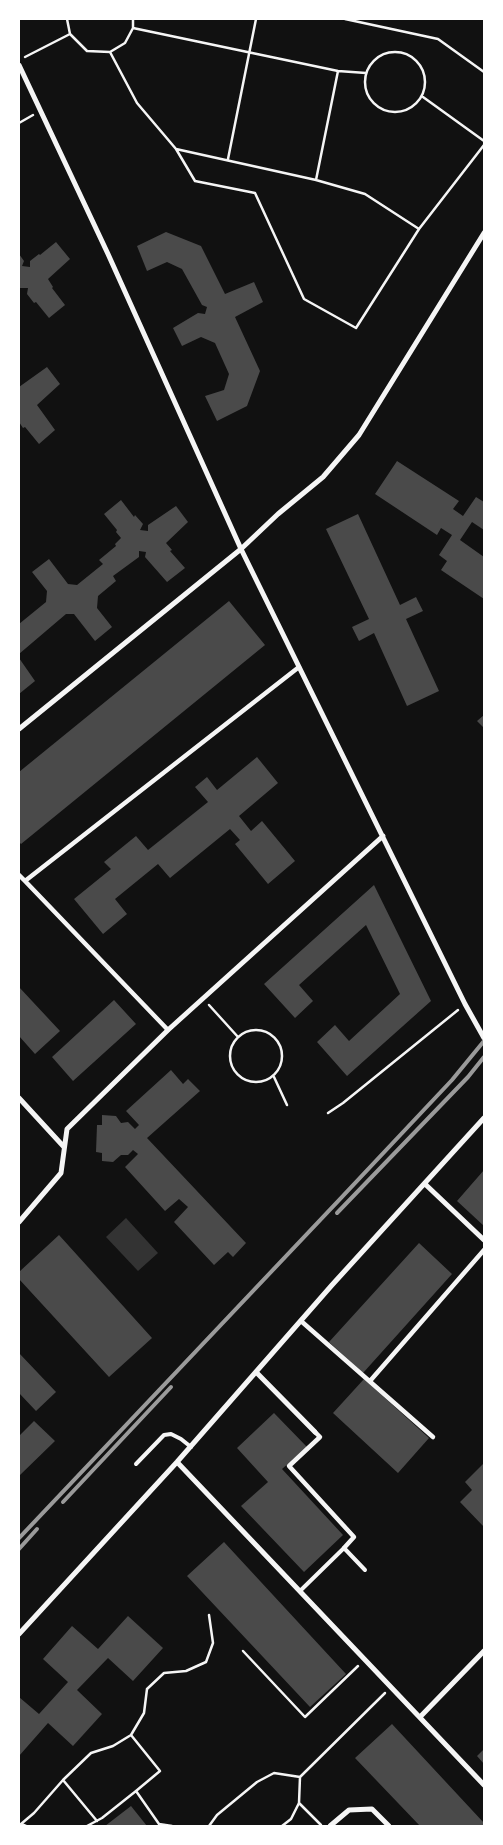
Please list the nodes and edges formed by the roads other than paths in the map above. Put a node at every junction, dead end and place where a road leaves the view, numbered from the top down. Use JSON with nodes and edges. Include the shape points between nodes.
{"nodes":[{"id":1,"x":19,"y":65,"type":"edge"},
{"id":2,"x":484,"y":233,"type":"edge"},
{"id":3,"x":242,"y":549,"type":"junction"},
{"id":4,"x":299,"y":666,"type":"junction"},
{"id":5,"x":19,"y":729,"type":"edge"},
{"id":6,"x":383,"y":836,"type":"junction"},
{"id":7,"x":19,"y":875,"type":"edge"},
{"id":8,"x":25,"y":881,"type":"junction"},
{"id":9,"x":168,"y":1030,"type":"junction"},
{"id":10,"x":484,"y":1038,"type":"edge"},
{"id":11,"x":19,"y":1098,"type":"edge"},
{"id":12,"x":484,"y":1118,"type":"edge"},
{"id":13,"x":64,"y":1147,"type":"junction"},
{"id":14,"x":425,"y":1184,"type":"junction"},
{"id":15,"x":19,"y":1222,"type":"edge"},
{"id":16,"x":484,"y":1240,"type":"edge"},
{"id":17,"x":484,"y":1250,"type":"edge"},
{"id":18,"x":301,"y":1321,"type":"junction"},
{"id":19,"x":256,"y":1372,"type":"junction"},
{"id":20,"x":370,"y":1381,"type":"junction"},
{"id":21,"x":315,"y":1432,"type":"joint"},
{"id":22,"x":433,"y":1436,"type":"dead end"},
{"id":23,"x":190,"y":1447,"type":"junction"},
{"id":24,"x":177,"y":1462,"type":"junction"},
{"id":25,"x":136,"y":1464,"type":"dead end"},
{"id":26,"x":344,"y":1548,"type":"junction"},
{"id":27,"x":365,"y":1570,"type":"dead end"},
{"id":28,"x":300,"y":1591,"type":"junction"},
{"id":29,"x":19,"y":1634,"type":"edge"},
{"id":30,"x":484,"y":1651,"type":"edge"},
{"id":31,"x":420,"y":1717,"type":"junction"},
{"id":32,"x":484,"y":1785,"type":"edge"},
{"id":33,"x":330,"y":1826,"type":"edge"},
{"id":34,"x":389,"y":1826,"type":"edge"}],
"edges":[{"from":1,"to":3,"type":"street"},
{"from":2,"to":3,"type":"street","via":[[359,435],[323,477]]},
{"from":3,"to":4,"type":"street"},
{"from":3,"to":5,"type":"street"},
{"from":4,"to":6,"type":"street"},
{"from":4,"to":8,"type":"street"},
{"from":6,"to":9,"type":"street"},
{"from":6,"to":10,"type":"street"},
{"from":7,"to":8,"type":"street"},
{"from":8,"to":9,"type":"street"},
{"from":9,"to":13,"type":"street","via":[[67,1129]]},
{"from":11,"to":13,"type":"street"},
{"from":12,"to":14,"type":"street"},
{"from":13,"to":15,"type":"street","via":[[61,1173]]},
{"from":14,"to":16,"type":"street"},
{"from":14,"to":18,"type":"street"},
{"from":17,"to":20,"type":"street"},
{"from":18,"to":19,"type":"street"},
{"from":18,"to":20,"type":"street"},
{"from":19,"to":21,"type":"street"},
{"from":19,"to":23,"type":"street"},
{"from":20,"to":22,"type":"street"},
{"from":21,"to":26,"type":"street","via":[[320,1437],[289,1466],[354,1537]]},
{"from":23,"to":24,"type":"street"},
{"from":23,"to":25,"type":"lane","via":[[171,1434],[164,1434]]},
{"from":24,"to":28,"type":"street"},
{"from":24,"to":29,"type":"street"},
{"from":26,"to":27,"type":"lane"},
{"from":26,"to":28,"type":"lane"},
{"from":28,"to":31,"type":"street"},
{"from":30,"to":31,"type":"street"},
{"from":31,"to":32,"type":"street"},
{"from":33,"to":34,"type":"street","via":[[349,1810],[372,1809]]}]}
